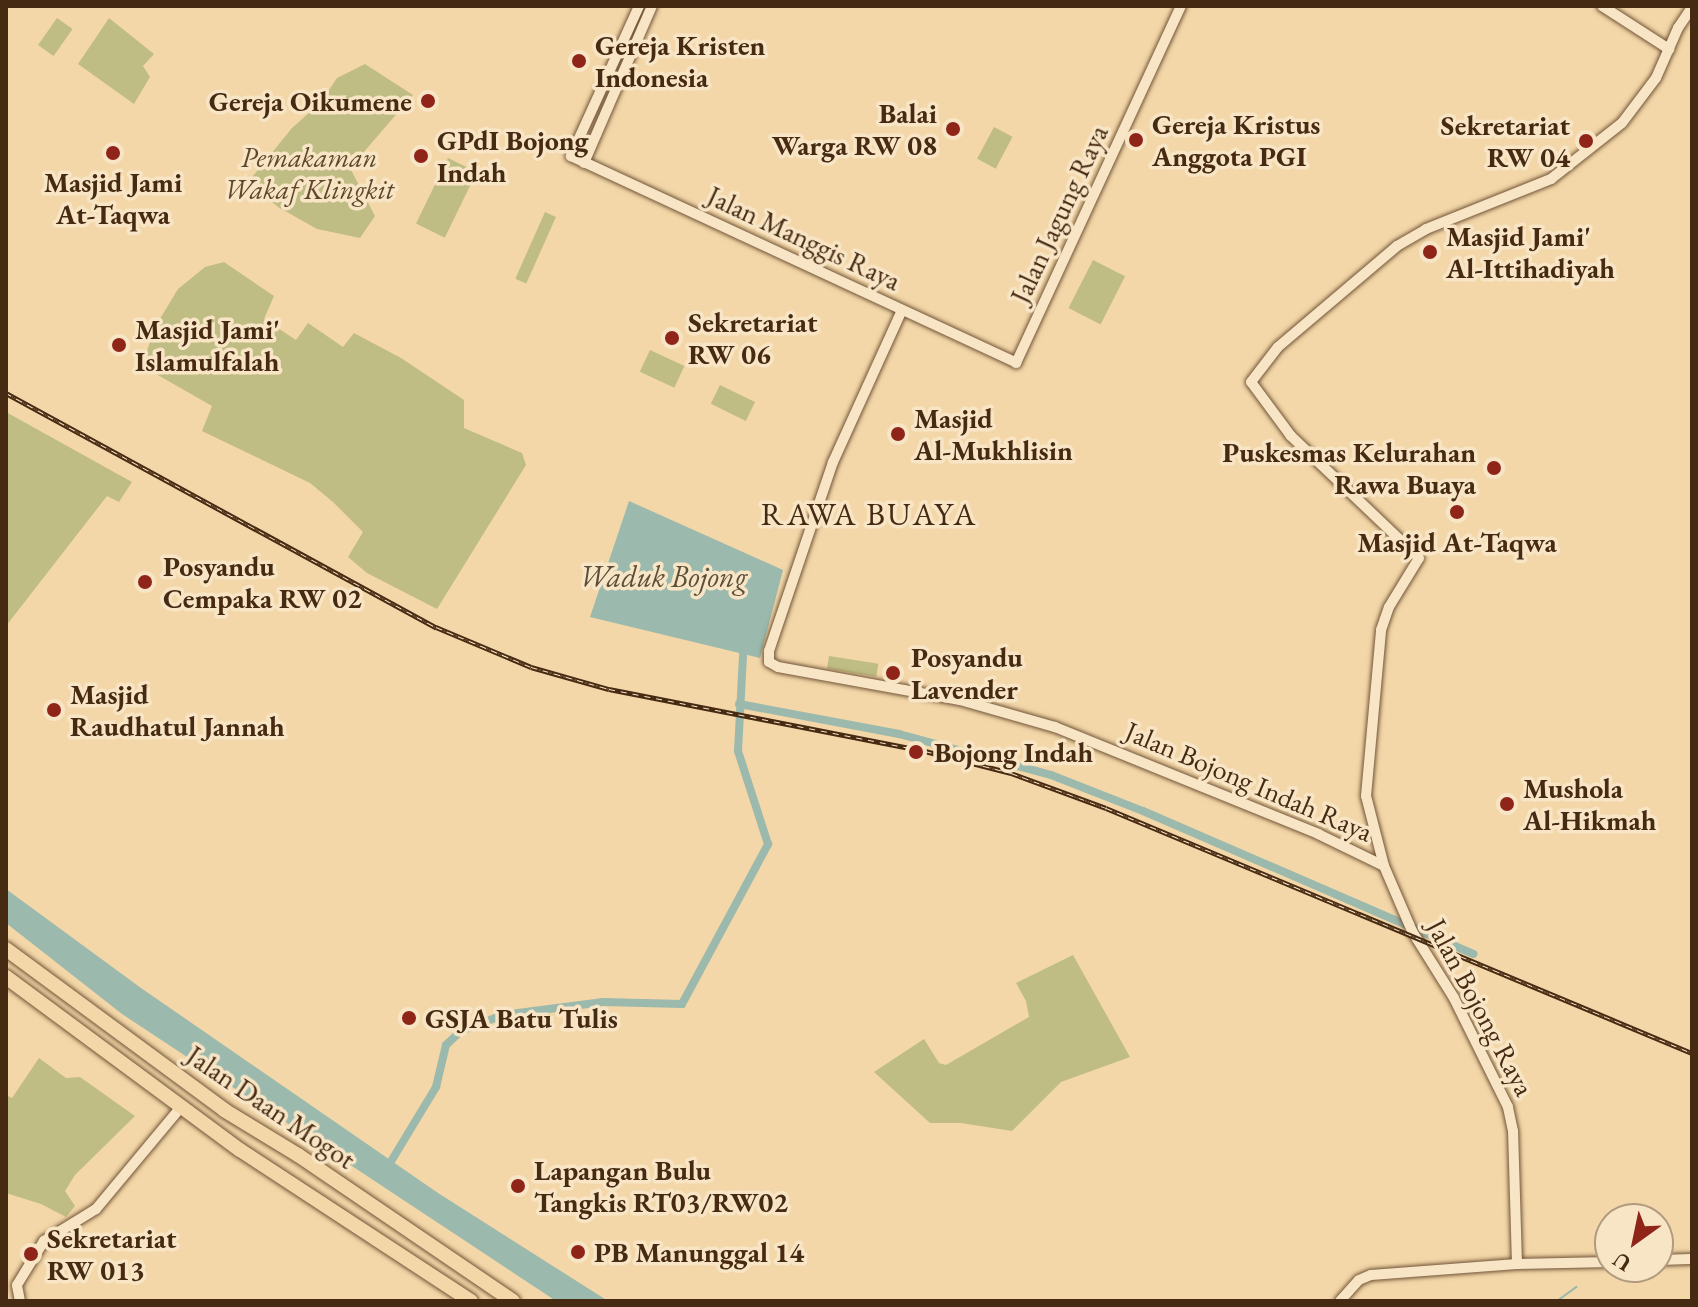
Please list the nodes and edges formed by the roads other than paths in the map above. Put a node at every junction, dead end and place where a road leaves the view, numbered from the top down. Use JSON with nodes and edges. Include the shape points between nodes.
{"nodes":[{"id":1,"x":639,"y":6,"type":"edge"},
{"id":2,"x":652,"y":6,"type":"edge"},
{"id":3,"x":1181,"y":6,"type":"edge"},
{"id":4,"x":1602,"y":6,"type":"edge"},
{"id":5,"x":1692,"y":7,"type":"edge"},
{"id":6,"x":1669,"y":49,"type":"junction"},
{"id":7,"x":584,"y":163,"type":"junction"},
{"id":8,"x":902,"y":310,"type":"junction"},
{"id":9,"x":1016,"y":363,"type":"joint"},
{"id":10,"x":1384,"y":866,"type":"junction"},
{"id":11,"x":1409,"y":924,"type":"joint"},
{"id":12,"x":6,"y":949,"type":"edge"},
{"id":13,"x":6,"y":977,"type":"edge"},
{"id":14,"x":181,"y":1107,"type":"junction"},
{"id":15,"x":393,"y":1221,"type":"junction"},
{"id":16,"x":415,"y":1235,"type":"junction"},
{"id":17,"x":381,"y":1240,"type":"junction"},
{"id":18,"x":401,"y":1254,"type":"junction"},
{"id":19,"x":1594,"y":1262,"type":"edge"},
{"id":20,"x":1517,"y":1264,"type":"junction"},
{"id":21,"x":20,"y":1301,"type":"edge"},
{"id":22,"x":471,"y":1301,"type":"edge"},
{"id":23,"x":513,"y":1301,"type":"edge"},
{"id":24,"x":1340,"y":1301,"type":"edge"}],
"edges":[{"from":1,"to":7,"type":"street","name":"Jalan Manggis Raya","via":[[571,156]]},
{"from":2,"to":7,"type":"street"},
{"from":3,"to":9,"type":"street","name":"Jalan Jagung Raya"},
{"from":4,"to":6,"type":"street"},
{"from":5,"to":6,"type":"street"},
{"from":6,"to":10,"type":"street","name":"Jalan Bojong Indah Raya","via":[[1632,112],[1564,170],[1405,240],[1278,347],[1252,379],[1252,387],[1291,436],[1419,558],[1383,621],[1377,658],[1365,784]]},
{"from":7,"to":8,"type":"street","name":"Jalan Manggis Raya"},
{"from":8,"to":9,"type":"street","name":"Jalan Manggis Raya"},
{"from":8,"to":10,"type":"street","name":"Jalan Bojong Indah Raya","via":[[833,462],[769,662],[971,703],[1055,727]]},
{"from":10,"to":11,"type":"street","name":"Jalan Bojong Indah Raya"},
{"from":11,"to":20,"type":"street","name":"Jalan Bojong Raya","via":[[1454,998],[1508,1107]]},
{"from":12,"to":15,"type":"highway","name":"Jalan Daan Mogot","via":[[224,1110]]},
{"from":13,"to":14,"type":"highway","name":"Jalan Daan Mogot"},
{"from":14,"to":17,"type":"highway","name":"Jalan Daan Mogot"},
{"from":14,"to":21,"type":"street","via":[[96,1209],[44,1241],[17,1285]]},
{"from":15,"to":16,"type":"highway","name":"Jalan Daan Mogot"},
{"from":15,"to":17,"type":"highway","via":[[392,1234]]},
{"from":16,"to":18,"type":"highway","via":[[402,1242]]},
{"from":16,"to":23,"type":"highway","name":"Jalan Daan Mogot"},
{"from":17,"to":18,"type":"highway","name":"Jalan Daan Mogot"},
{"from":18,"to":22,"type":"highway","name":"Jalan Daan Mogot"},
{"from":19,"to":20,"type":"street"},
{"from":20,"to":24,"type":"street","via":[[1371,1275]]}]}
